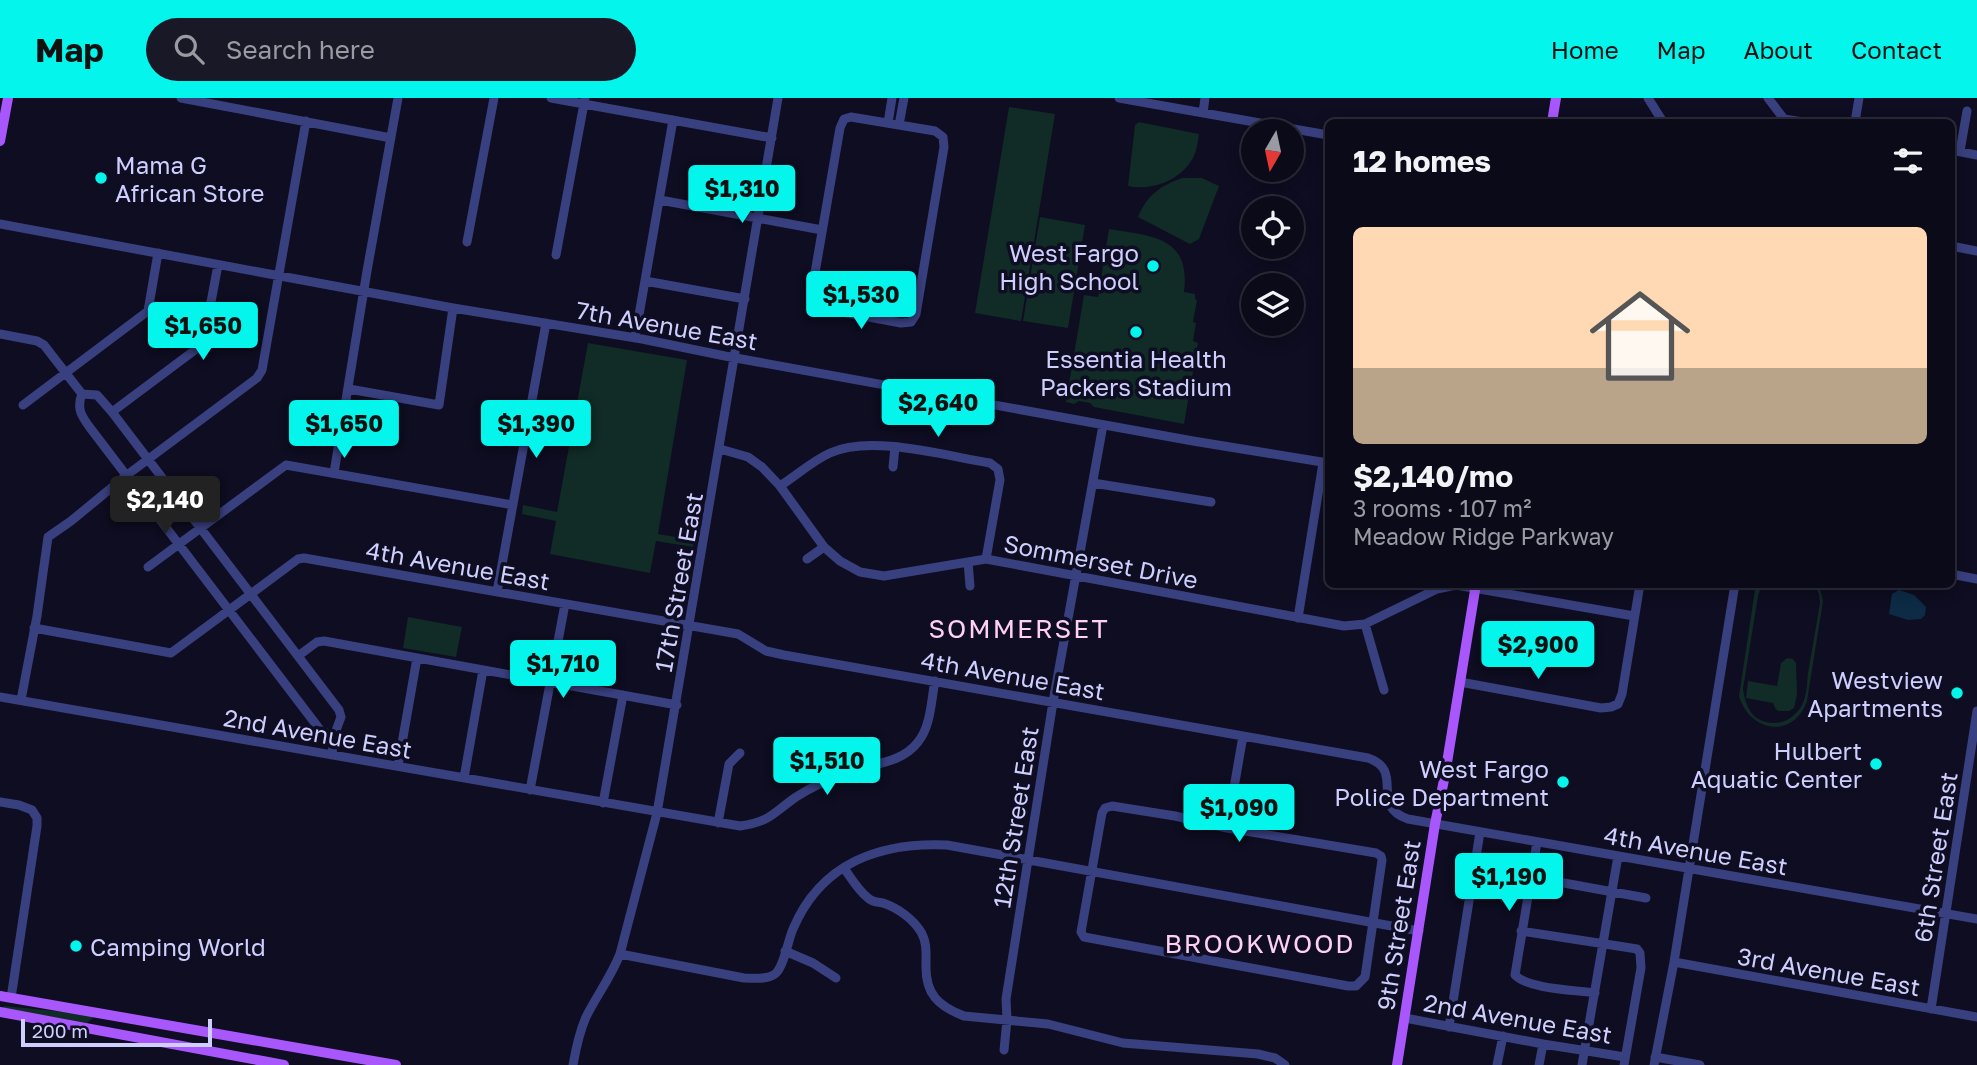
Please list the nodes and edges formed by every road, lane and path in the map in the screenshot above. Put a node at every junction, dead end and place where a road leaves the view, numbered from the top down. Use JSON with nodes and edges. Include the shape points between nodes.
{"nodes":[{"id":1,"x":8,"y":98,"type":"edge"},
{"id":2,"x":181,"y":98,"type":"edge"},
{"id":3,"x":398,"y":98,"type":"edge"},
{"id":4,"x":494,"y":98,"type":"edge"},
{"id":5,"x":551,"y":98,"type":"edge"},
{"id":6,"x":778,"y":98,"type":"edge"},
{"id":7,"x":892,"y":98,"type":"edge"},
{"id":8,"x":904,"y":98,"type":"edge"},
{"id":9,"x":1119,"y":98,"type":"edge"},
{"id":10,"x":1205,"y":98,"type":"edge"},
{"id":11,"x":1556,"y":98,"type":"edge"},
{"id":12,"x":1648,"y":98,"type":"edge"},
{"id":13,"x":1768,"y":98,"type":"edge"},
{"id":14,"x":1859,"y":98,"type":"edge"},
{"id":15,"x":584,"y":101,"type":"edge"},
{"id":16,"x":1968,"y":111,"type":"dead end"},
{"id":17,"x":1203,"y":113,"type":"junction"},
{"id":18,"x":1552,"y":119,"type":"edge"},
{"id":19,"x":1661,"y":119,"type":"edge"},
{"id":20,"x":1782,"y":119,"type":"edge"},
{"id":21,"x":1856,"y":119,"type":"edge"},
{"id":22,"x":673,"y":120,"type":"junction"},
{"id":23,"x":306,"y":121,"type":"junction"},
{"id":24,"x":888,"y":123,"type":"junction"},
{"id":25,"x":899,"y":125,"type":"junction"},
{"id":26,"x":1325,"y":134,"type":"edge"},
{"id":27,"x":391,"y":138,"type":"junction"},
{"id":28,"x":772,"y":138,"type":"junction"},
{"id":29,"x":0,"y":141,"type":"edge"},
{"id":30,"x":1956,"y":151,"type":"edge"},
{"id":31,"x":1977,"y":155,"type":"edge"},
{"id":32,"x":660,"y":200,"type":"junction"},
{"id":33,"x":758,"y":219,"type":"junction"},
{"id":34,"x":0,"y":225,"type":"edge"},
{"id":35,"x":822,"y":230,"type":"junction"},
{"id":36,"x":467,"y":242,"type":"dead end"},
{"id":37,"x":1955,"y":247,"type":"edge"},
{"id":38,"x":1977,"y":251,"type":"edge"},
{"id":39,"x":158,"y":253,"type":"junction"},
{"id":40,"x":556,"y":255,"type":"dead end"},
{"id":41,"x":218,"y":265,"type":"junction"},
{"id":42,"x":279,"y":276,"type":"junction"},
{"id":43,"x":645,"y":281,"type":"junction"},
{"id":44,"x":363,"y":291,"type":"junction"},
{"id":45,"x":745,"y":299,"type":"junction"},
{"id":46,"x":453,"y":308,"type":"junction"},
{"id":47,"x":546,"y":323,"type":"junction"},
{"id":48,"x":0,"y":334,"type":"edge"},
{"id":49,"x":635,"y":338,"type":"junction"},
{"id":50,"x":734,"y":358,"type":"junction"},
{"id":51,"x":65,"y":372,"type":"junction"},
{"id":52,"x":348,"y":388,"type":"junction"},
{"id":53,"x":82,"y":394,"type":"junction"},
{"id":54,"x":23,"y":405,"type":"dead end"},
{"id":55,"x":112,"y":411,"type":"junction"},
{"id":56,"x":1103,"y":425,"type":"junction"},
{"id":57,"x":895,"y":447,"type":"junction"},
{"id":58,"x":720,"y":449,"type":"junction"},
{"id":59,"x":148,"y":460,"type":"junction"},
{"id":60,"x":1325,"y":463,"type":"edge"},
{"id":61,"x":892,"y":467,"type":"dead end"},
{"id":62,"x":1325,"y":469,"type":"edge"},
{"id":63,"x":334,"y":473,"type":"junction"},
{"id":64,"x":127,"y":475,"type":"junction"},
{"id":65,"x":1093,"y":483,"type":"junction"},
{"id":66,"x":780,"y":486,"type":"junction"},
{"id":67,"x":1212,"y":502,"type":"dead end"},
{"id":68,"x":513,"y":505,"type":"junction"},
{"id":69,"x":200,"y":528,"type":"junction"},
{"id":70,"x":179,"y":543,"type":"junction"},
{"id":71,"x":824,"y":547,"type":"junction"},
{"id":72,"x":807,"y":559,"type":"dead end"},
{"id":73,"x":986,"y":559,"type":"junction"},
{"id":74,"x":968,"y":562,"type":"junction"},
{"id":75,"x":148,"y":567,"type":"dead end"},
{"id":76,"x":1955,"y":575,"type":"edge"},
{"id":77,"x":1075,"y":576,"type":"junction"},
{"id":78,"x":1977,"y":579,"type":"edge"},
{"id":79,"x":970,"y":586,"type":"dead end"},
{"id":80,"x":1442,"y":588,"type":"edge"},
{"id":81,"x":1476,"y":588,"type":"edge"},
{"id":82,"x":1487,"y":588,"type":"edge"},
{"id":83,"x":1639,"y":588,"type":"edge"},
{"id":84,"x":1734,"y":588,"type":"edge"},
{"id":85,"x":497,"y":592,"type":"junction"},
{"id":86,"x":250,"y":594,"type":"junction"},
{"id":87,"x":565,"y":604,"type":"junction"},
{"id":88,"x":229,"y":610,"type":"junction"},
{"id":89,"x":1634,"y":616,"type":"junction"},
{"id":90,"x":1298,"y":618,"type":"junction"},
{"id":91,"x":1365,"y":624,"type":"junction"},
{"id":92,"x":690,"y":626,"type":"junction"},
{"id":93,"x":34,"y":628,"type":"junction"},
{"id":94,"x":298,"y":656,"type":"junction"},
{"id":95,"x":418,"y":658,"type":"junction"},
{"id":96,"x":483,"y":670,"type":"junction"},
{"id":97,"x":935,"y":681,"type":"junction"},
{"id":98,"x":551,"y":682,"type":"junction"},
{"id":99,"x":1461,"y":682,"type":"junction"},
{"id":100,"x":1384,"y":690,"type":"dead end"},
{"id":101,"x":623,"y":695,"type":"junction"},
{"id":102,"x":0,"y":697,"type":"edge"},
{"id":103,"x":21,"y":700,"type":"junction"},
{"id":104,"x":1053,"y":702,"type":"junction"},
{"id":105,"x":677,"y":705,"type":"junction"},
{"id":106,"x":1977,"y":711,"type":"edge"},
{"id":107,"x":334,"y":736,"type":"junction"},
{"id":108,"x":1243,"y":736,"type":"junction"},
{"id":109,"x":740,"y":753,"type":"dead end"},
{"id":110,"x":332,"y":755,"type":"junction"},
{"id":111,"x":398,"y":766,"type":"junction"},
{"id":112,"x":464,"y":778,"type":"junction"},
{"id":113,"x":530,"y":790,"type":"junction"},
{"id":114,"x":0,"y":802,"type":"edge"},
{"id":115,"x":603,"y":803,"type":"junction"},
{"id":116,"x":657,"y":813,"type":"junction"},
{"id":117,"x":718,"y":823,"type":"junction"},
{"id":118,"x":1435,"y":824,"type":"junction"},
{"id":119,"x":1227,"y":828,"type":"junction"},
{"id":120,"x":1480,"y":832,"type":"junction"},
{"id":121,"x":1537,"y":842,"type":"junction"},
{"id":122,"x":1618,"y":856,"type":"junction"},
{"id":123,"x":1028,"y":859,"type":"junction"},
{"id":124,"x":844,"y":868,"type":"junction"},
{"id":125,"x":1689,"y":868,"type":"junction"},
{"id":126,"x":1092,"y":871,"type":"junction"},
{"id":127,"x":1531,"y":877,"type":"junction"},
{"id":128,"x":1612,"y":892,"type":"junction"},
{"id":129,"x":1646,"y":898,"type":"dead end"},
{"id":130,"x":1946,"y":914,"type":"junction"},
{"id":131,"x":1977,"y":919,"type":"edge"},
{"id":132,"x":1373,"y":923,"type":"junction"},
{"id":133,"x":1419,"y":930,"type":"junction"},
{"id":134,"x":1521,"y":931,"type":"junction"},
{"id":135,"x":1602,"y":943,"type":"junction"},
{"id":136,"x":785,"y":951,"type":"junction"},
{"id":137,"x":620,"y":954,"type":"junction"},
{"id":138,"x":1674,"y":962,"type":"junction"},
{"id":139,"x":836,"y":978,"type":"dead end"},
{"id":140,"x":1595,"y":993,"type":"junction"},
{"id":141,"x":6,"y":997,"type":"edge"},
{"id":142,"x":1931,"y":1009,"type":"junction"},
{"id":143,"x":0,"y":1012,"type":"edge"},
{"id":144,"x":1977,"y":1017,"type":"edge"},
{"id":145,"x":1405,"y":1018,"type":"junction"},
{"id":146,"x":1007,"y":1020,"type":"junction"},
{"id":147,"x":158,"y":1024,"type":"junction"},
{"id":148,"x":1449,"y":1027,"type":"junction"},
{"id":149,"x":90,"y":1029,"type":"junction"},
{"id":150,"x":228,"y":1035,"type":"junction"},
{"id":151,"x":1503,"y":1036,"type":"junction"},
{"id":152,"x":163,"y":1043,"type":"junction"},
{"id":153,"x":1543,"y":1044,"type":"junction"},
{"id":154,"x":1004,"y":1050,"type":"dead end"},
{"id":155,"x":1585,"y":1050,"type":"junction"},
{"id":156,"x":1624,"y":1061,"type":"edge"},
{"id":157,"x":1655,"y":1061,"type":"edge"},
{"id":158,"x":284,"y":1065,"type":"edge"},
{"id":159,"x":396,"y":1065,"type":"edge"},
{"id":160,"x":573,"y":1065,"type":"edge"},
{"id":161,"x":1284,"y":1065,"type":"edge"},
{"id":162,"x":1397,"y":1065,"type":"edge"},
{"id":163,"x":1497,"y":1065,"type":"edge"},
{"id":164,"x":1539,"y":1065,"type":"edge"},
{"id":165,"x":1582,"y":1065,"type":"edge"},
{"id":166,"x":1700,"y":1065,"type":"edge"}],
"edges":[{"from":1,"to":29,"type":"main road"},
{"from":2,"to":23,"type":"street"},
{"from":3,"to":27,"type":"street"},
{"from":4,"to":36,"type":"street"},
{"from":5,"to":15,"type":"street"},
{"from":6,"to":28,"type":"street","name":"17th Street East"},
{"from":7,"to":24,"type":"street"},
{"from":8,"to":25,"type":"street"},
{"from":9,"to":17,"type":"street"},
{"from":10,"to":17,"type":"street"},
{"from":11,"to":18,"type":"main road"},
{"from":12,"to":19,"type":"street"},
{"from":13,"to":20,"type":"street"},
{"from":14,"to":21,"type":"street"},
{"from":15,"to":22,"type":"street"},
{"from":15,"to":40,"type":"street"},
{"from":16,"to":30,"type":"street"},
{"from":17,"to":26,"type":"street"},
{"from":22,"to":28,"type":"street"},
{"from":22,"to":32,"type":"street"},
{"from":23,"to":27,"type":"street"},
{"from":23,"to":42,"type":"street"},
{"from":24,"to":25,"type":"street"},
{"from":24,"to":35,"type":"street","via":[[844,119]]},
{"from":25,"to":35,"type":"street","via":[[935,131],[943,137],[944,146],[911,322],[821,309],[814,304],[811,296]]},
{"from":27,"to":44,"type":"street"},
{"from":28,"to":33,"type":"street","name":"17th Street East"},
{"from":30,"to":31,"type":"street"},
{"from":32,"to":33,"type":"street"},
{"from":32,"to":43,"type":"street"},
{"from":33,"to":35,"type":"street"},
{"from":33,"to":45,"type":"street","name":"17th Street East"},
{"from":34,"to":39,"type":"street","name":"7th Avenue East"},
{"from":37,"to":38,"type":"street"},
{"from":39,"to":41,"type":"street","name":"7th Avenue East"},
{"from":39,"to":51,"type":"street","via":[[148,311]]},
{"from":41,"to":42,"type":"street","name":"7th Avenue East"},
{"from":41,"to":55,"type":"street","via":[[203,344]]},
{"from":42,"to":44,"type":"street","name":"7th Avenue East"},
{"from":42,"to":59,"type":"street","via":[[257,378]]},
{"from":43,"to":45,"type":"street"},
{"from":43,"to":49,"type":"street"},
{"from":44,"to":46,"type":"street","name":"7th Avenue East"},
{"from":44,"to":52,"type":"street"},
{"from":45,"to":50,"type":"street","name":"17th Street East"},
{"from":46,"to":47,"type":"street","name":"7th Avenue East"},
{"from":46,"to":52,"type":"street","via":[[439,405]]},
{"from":47,"to":49,"type":"street","name":"7th Avenue East"},
{"from":47,"to":68,"type":"street"},
{"from":48,"to":51,"type":"street","via":[[44,345]]},
{"from":49,"to":50,"type":"street","name":"7th Avenue East"},
{"from":50,"to":56,"type":"street","name":"7th Avenue East"},
{"from":50,"to":58,"type":"street","name":"17th Street East"},
{"from":51,"to":53,"type":"street"},
{"from":51,"to":54,"type":"street"},
{"from":52,"to":63,"type":"street"},
{"from":53,"to":55,"type":"street","via":[[96,395]]},
{"from":53,"to":64,"type":"street","via":[[80,414]]},
{"from":55,"to":59,"type":"street"},
{"from":56,"to":60,"type":"street","name":"7th Avenue East"},
{"from":56,"to":65,"type":"street","name":"12th Street East"},
{"from":57,"to":61,"type":"street"},
{"from":57,"to":66,"type":"street","via":[[849,446],[828,454]]},
{"from":57,"to":73,"type":"street","via":[[990,463],[998,469]]},
{"from":58,"to":66,"type":"street","name":"Sommerset Drive","via":[[748,457]]},
{"from":58,"to":92,"type":"street","name":"17th Street East"},
{"from":59,"to":64,"type":"street"},
{"from":59,"to":69,"type":"street"},
{"from":62,"to":90,"type":"street"},
{"from":63,"to":68,"type":"street"},
{"from":63,"to":69,"type":"street","via":[[286,465]]},
{"from":64,"to":70,"type":"street"},
{"from":64,"to":93,"type":"street","via":[[48,537]]},
{"from":65,"to":67,"type":"street"},
{"from":65,"to":77,"type":"street","name":"12th Street East"},
{"from":66,"to":71,"type":"street","name":"Sommerset Drive"},
{"from":68,"to":85,"type":"street"},
{"from":69,"to":70,"type":"street"},
{"from":69,"to":86,"type":"street"},
{"from":70,"to":75,"type":"street"},
{"from":70,"to":88,"type":"street"},
{"from":71,"to":72,"type":"street"},
{"from":71,"to":74,"type":"street","name":"Sommerset Drive","via":[[860,572],[884,576]]},
{"from":73,"to":74,"type":"street","name":"Sommerset Drive"},
{"from":73,"to":77,"type":"street","name":"Sommerset Drive"},
{"from":74,"to":79,"type":"street"},
{"from":76,"to":78,"type":"street"},
{"from":77,"to":90,"type":"street","name":"Sommerset Drive"},
{"from":77,"to":104,"type":"street","name":"12th Street East"},
{"from":80,"to":91,"type":"street","name":"Sommerset Drive"},
{"from":81,"to":99,"type":"main road","name":"9th Street East"},
{"from":82,"to":89,"type":"street","name":"Sommerset Drive"},
{"from":83,"to":89,"type":"street"},
{"from":84,"to":125,"type":"street"},
{"from":85,"to":86,"type":"street","name":"4th Avenue East","via":[[304,558]]},
{"from":85,"to":87,"type":"street","name":"4th Avenue East"},
{"from":86,"to":88,"type":"street","name":"4th Avenue East"},
{"from":86,"to":94,"type":"street"},
{"from":87,"to":92,"type":"street","name":"4th Avenue East"},
{"from":87,"to":98,"type":"street"},
{"from":88,"to":93,"type":"street","name":"4th Avenue East","via":[[171,653]]},
{"from":88,"to":107,"type":"street","via":[[321,731]]},
{"from":89,"to":99,"type":"street","via":[[1622,694],[1611,707]]},
{"from":90,"to":91,"type":"street","name":"Sommerset Drive","via":[[1344,626]]},
{"from":91,"to":100,"type":"street"},
{"from":92,"to":97,"type":"street","name":"4th Avenue East","via":[[738,634],[784,656]]},
{"from":92,"to":105,"type":"street","name":"17th Street East"},
{"from":93,"to":103,"type":"street"},
{"from":94,"to":95,"type":"street","via":[[324,641]]},
{"from":94,"to":107,"type":"street","via":[[339,710]]},
{"from":95,"to":96,"type":"street"},
{"from":95,"to":111,"type":"street"},
{"from":96,"to":98,"type":"street"},
{"from":96,"to":112,"type":"street"},
{"from":97,"to":104,"type":"street","name":"4th Avenue East"},
{"from":97,"to":117,"type":"street","via":[[925,732],[906,754],[822,783],[766,820],[740,826]]},
{"from":98,"to":101,"type":"street"},
{"from":98,"to":113,"type":"street"},
{"from":99,"to":118,"type":"main road","name":"9th Street East"},
{"from":101,"to":105,"type":"street"},
{"from":101,"to":115,"type":"street"},
{"from":102,"to":103,"type":"street","name":"2nd Avenue East"},
{"from":103,"to":110,"type":"street","name":"2nd Avenue East"},
{"from":104,"to":108,"type":"street","name":"4th Avenue East"},
{"from":104,"to":123,"type":"street","name":"12th Street East"},
{"from":105,"to":116,"type":"street","name":"17th Street East"},
{"from":106,"to":130,"type":"street","name":"6th Street East"},
{"from":107,"to":110,"type":"street"},
{"from":108,"to":118,"type":"street","name":"4th Avenue East","via":[[1377,761],[1386,772],[1391,809],[1408,819]]},
{"from":108,"to":119,"type":"street"},
{"from":109,"to":117,"type":"street","via":[[729,764]]},
{"from":110,"to":111,"type":"street","name":"2nd Avenue East"},
{"from":111,"to":112,"type":"street","name":"2nd Avenue East"},
{"from":112,"to":113,"type":"street","name":"2nd Avenue East"},
{"from":113,"to":115,"type":"street","name":"2nd Avenue East"},
{"from":114,"to":141,"type":"street","via":[[32,810],[37,820]]},
{"from":115,"to":116,"type":"street","name":"2nd Avenue East"},
{"from":116,"to":117,"type":"street"},
{"from":116,"to":137,"type":"street","name":"17th Street East"},
{"from":118,"to":120,"type":"street","name":"4th Avenue East"},
{"from":118,"to":133,"type":"main road","name":"9th Street East"},
{"from":119,"to":126,"type":"street","via":[[1105,808]]},
{"from":119,"to":132,"type":"street","via":[[1381,856]]},
{"from":120,"to":121,"type":"street","name":"4th Avenue East"},
{"from":120,"to":148,"type":"street"},
{"from":121,"to":122,"type":"street","name":"4th Avenue East"},
{"from":121,"to":127,"type":"street"},
{"from":122,"to":125,"type":"street","name":"4th Avenue East"},
{"from":122,"to":128,"type":"street"},
{"from":123,"to":124,"type":"street","via":[[920,844],[874,852]]},
{"from":123,"to":126,"type":"street"},
{"from":123,"to":146,"type":"street","name":"12th Street East","via":[[1006,999]]},
{"from":124,"to":136,"type":"street","via":[[813,895]]},
{"from":124,"to":146,"type":"street","via":[[869,900],[904,914],[921,932],[926,982],[936,1000],[964,1016]]},
{"from":125,"to":130,"type":"street","name":"4th Avenue East"},
{"from":125,"to":138,"type":"street"},
{"from":126,"to":132,"type":"street"},
{"from":126,"to":132,"type":"street","via":[[1081,932],[1104,942],[1356,986],[1365,977]]},
{"from":127,"to":128,"type":"street"},
{"from":127,"to":134,"type":"street"},
{"from":128,"to":129,"type":"street"},
{"from":128,"to":135,"type":"street"},
{"from":130,"to":131,"type":"street","name":"4th Avenue East"},
{"from":130,"to":142,"type":"street","name":"6th Street East"},
{"from":132,"to":133,"type":"street"},
{"from":133,"to":145,"type":"main road","name":"9th Street East"},
{"from":134,"to":135,"type":"street"},
{"from":134,"to":140,"type":"street","via":[[1516,977]]},
{"from":135,"to":140,"type":"street"},
{"from":135,"to":156,"type":"street","via":[[1640,953]]},
{"from":136,"to":137,"type":"street","via":[[776,973],[764,978]]},
{"from":136,"to":139,"type":"street"},
{"from":137,"to":160,"type":"street","name":"17th Street East","via":[[584,1023]]},
{"from":138,"to":142,"type":"street","name":"3rd Avenue East"},
{"from":138,"to":157,"type":"street"},
{"from":140,"to":155,"type":"street"},
{"from":141,"to":147,"type":"main road"},
{"from":142,"to":144,"type":"street","name":"3rd Avenue East"},
{"from":143,"to":149,"type":"main road"},
{"from":145,"to":148,"type":"street","name":"2nd Avenue East"},
{"from":145,"to":162,"type":"main road","name":"9th Street East"},
{"from":146,"to":154,"type":"street","name":"12th Street East"},
{"from":146,"to":161,"type":"street","via":[[1063,1026],[1123,1044],[1258,1054]]},
{"from":147,"to":149,"type":"main road","via":[[144,1027],[101,1020]]},
{"from":147,"to":150,"type":"main road"},
{"from":148,"to":151,"type":"street","name":"2nd Avenue East"},
{"from":149,"to":152,"type":"main road"},
{"from":150,"to":152,"type":"main road","via":[[214,1045],[174,1038]]},
{"from":150,"to":159,"type":"main road"},
{"from":151,"to":153,"type":"street","name":"2nd Avenue East"},
{"from":151,"to":163,"type":"street"},
{"from":152,"to":158,"type":"main road"},
{"from":153,"to":155,"type":"street","name":"2nd Avenue East"},
{"from":153,"to":164,"type":"street"},
{"from":155,"to":156,"type":"street","name":"2nd Avenue East"},
{"from":155,"to":165,"type":"street"},
{"from":157,"to":166,"type":"street"}]}
